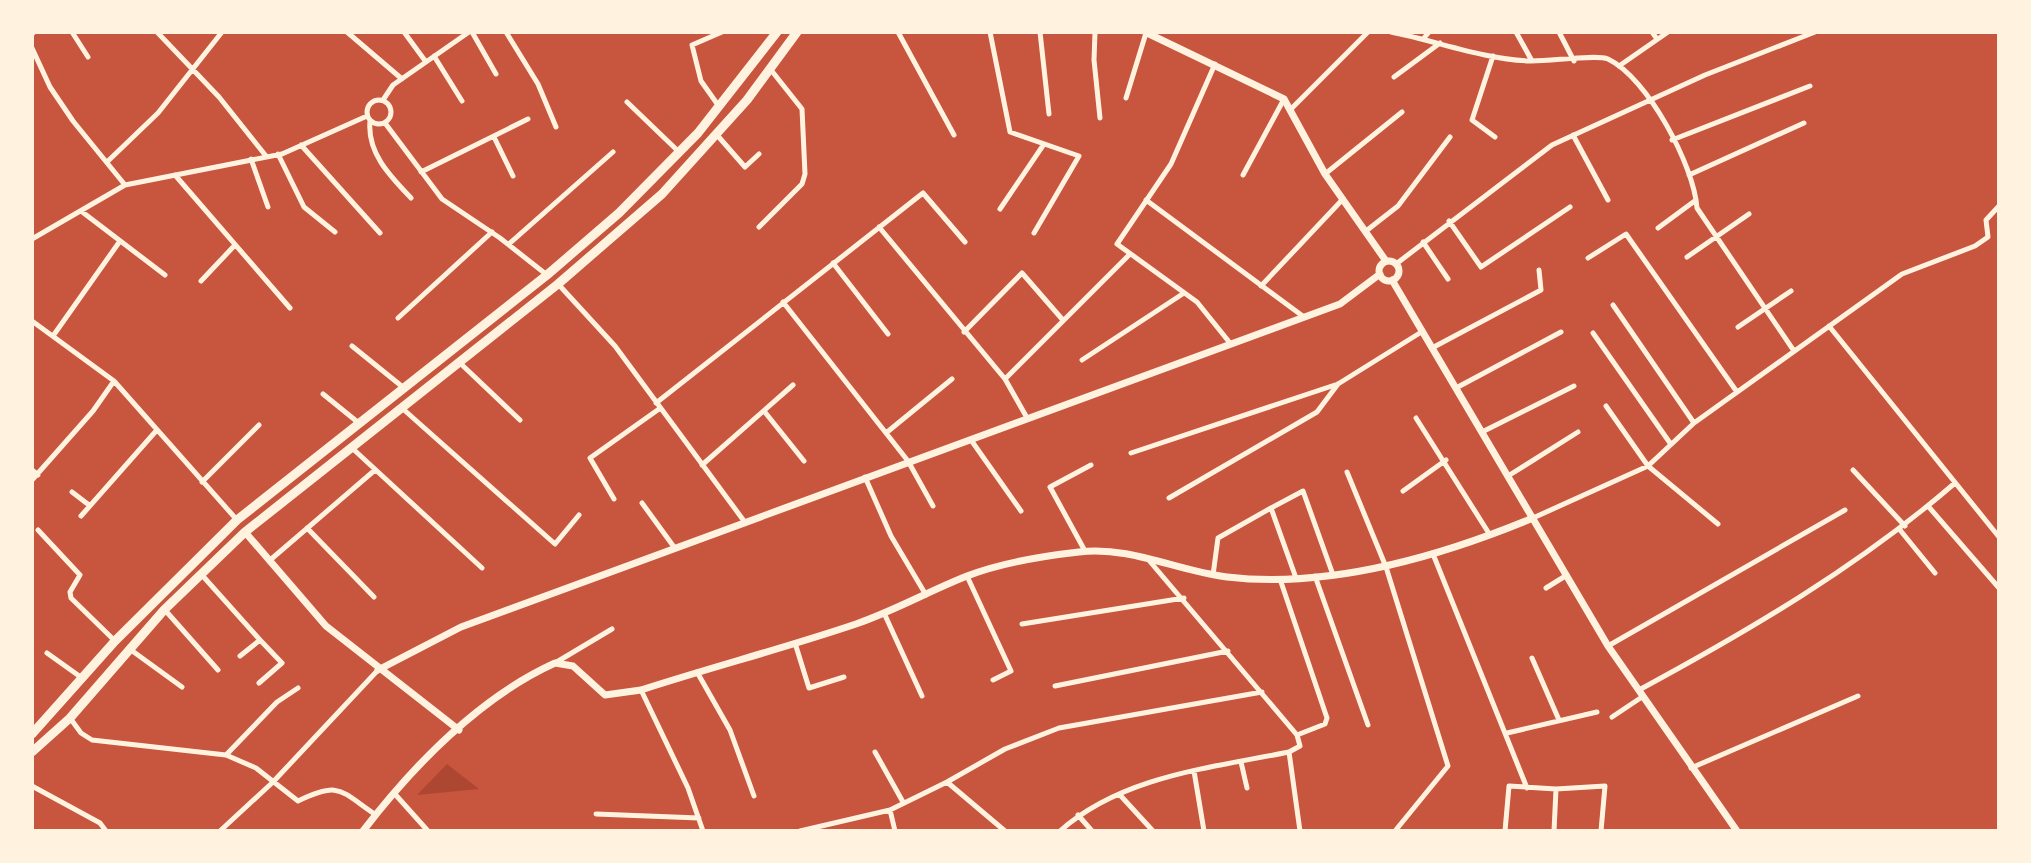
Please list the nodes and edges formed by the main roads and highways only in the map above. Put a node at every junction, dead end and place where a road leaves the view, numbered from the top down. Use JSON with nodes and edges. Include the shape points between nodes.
{"nodes":[{"id":1,"x":777,"y":32,"type":"edge"},
{"id":2,"x":797,"y":32,"type":"edge"},
{"id":3,"x":547,"y":275,"type":"junction"},
{"id":4,"x":558,"y":284,"type":"junction"},
{"id":5,"x":142,"y":614,"type":"junction"},
{"id":6,"x":152,"y":623,"type":"junction"},
{"id":7,"x":32,"y":734,"type":"edge"},
{"id":8,"x":32,"y":752,"type":"edge"}],
"edges":[{"from":1,"to":3,"type":"main road","via":[[679,153]]},
{"from":2,"to":4,"type":"main road","via":[[717,135],[662,194]]},
{"from":3,"to":4,"type":"main road"},
{"from":3,"to":5,"type":"main road","via":[[237,520]]},
{"from":4,"to":6,"type":"main road","via":[[245,532]]},
{"from":5,"to":6,"type":"main road"},
{"from":5,"to":7,"type":"main road"},
{"from":6,"to":8,"type":"main road","via":[[70,718]]}]}
